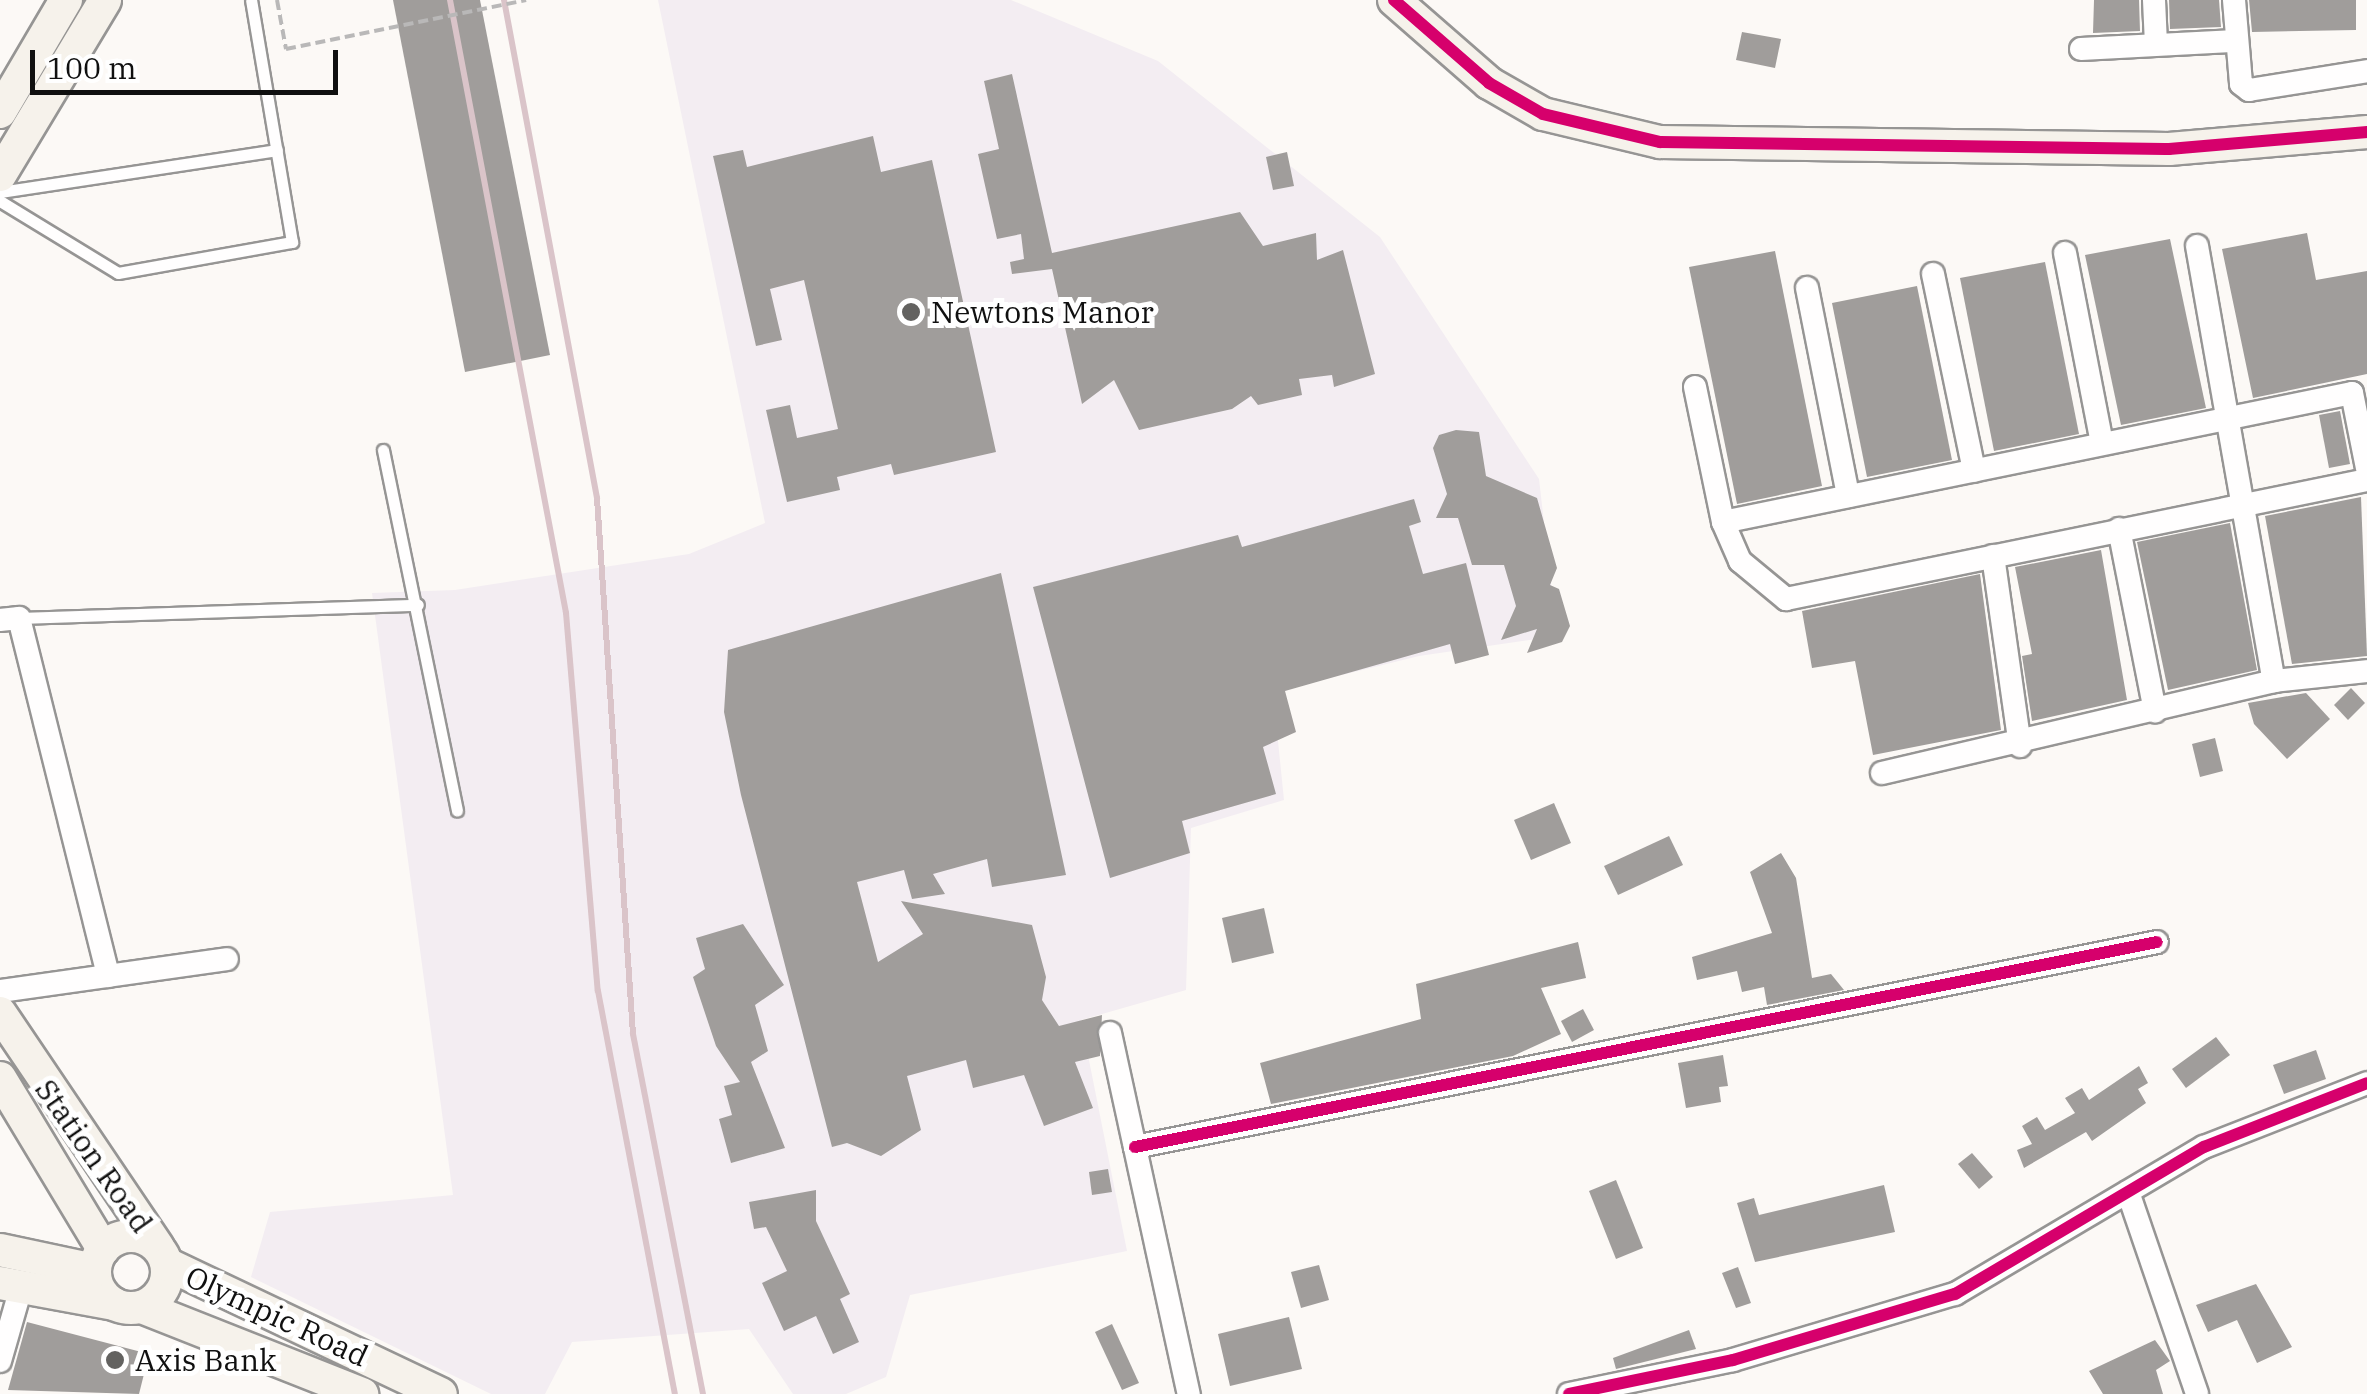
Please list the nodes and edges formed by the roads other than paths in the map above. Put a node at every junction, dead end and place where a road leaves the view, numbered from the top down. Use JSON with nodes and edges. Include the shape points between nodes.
{"nodes":[{"id":1,"x":66,"y":0,"type":"edge"},
{"id":2,"x":105,"y":0,"type":"edge"},
{"id":3,"x":252,"y":0,"type":"edge"},
{"id":4,"x":1394,"y":0,"type":"edge"},
{"id":5,"x":2154,"y":0,"type":"edge"},
{"id":6,"x":2234,"y":0,"type":"edge"},
{"id":7,"x":2236,"y":41,"type":"junction"},
{"id":8,"x":2156,"y":44,"type":"junction"},
{"id":9,"x":2081,"y":49,"type":"dead end"},
{"id":10,"x":2367,"y":71,"type":"edge"},
{"id":11,"x":5,"y":93,"type":"edge"},
{"id":12,"x":2367,"y":132,"type":"edge"},
{"id":13,"x":278,"y":150,"type":"junction"},
{"id":14,"x":0,"y":175,"type":"edge"},
{"id":15,"x":0,"y":192,"type":"edge"},
{"id":16,"x":0,"y":200,"type":"edge"},
{"id":17,"x":2197,"y":246,"type":"dead end"},
{"id":18,"x":2065,"y":253,"type":"dead end"},
{"id":19,"x":1933,"y":274,"type":"dead end"},
{"id":20,"x":1807,"y":288,"type":"dead end"},
{"id":21,"x":1695,"y":387,"type":"dead end"},
{"id":22,"x":2232,"y":417,"type":"junction"},
{"id":23,"x":2102,"y":442,"type":"junction"},
{"id":24,"x":383,"y":450,"type":"dead end"},
{"id":25,"x":2367,"y":468,"type":"edge"},
{"id":26,"x":1974,"y":471,"type":"junction"},
{"id":27,"x":2367,"y":480,"type":"edge"},
{"id":28,"x":1848,"y":496,"type":"junction"},
{"id":29,"x":2246,"y":505,"type":"junction"},
{"id":30,"x":1723,"y":522,"type":"junction"},
{"id":31,"x":2119,"y":528,"type":"junction"},
{"id":32,"x":1993,"y":556,"type":"junction"},
{"id":33,"x":418,"y":605,"type":"junction"},
{"id":34,"x":10,"y":619,"type":"edge"},
{"id":35,"x":2367,"y":671,"type":"edge"},
{"id":36,"x":2274,"y":681,"type":"junction"},
{"id":37,"x":2155,"y":711,"type":"junction"},
{"id":38,"x":2020,"y":746,"type":"junction"},
{"id":39,"x":1882,"y":773,"type":"dead end"},
{"id":40,"x":456,"y":810,"type":"dead end"},
{"id":41,"x":2156,"y":942,"type":"dead end"},
{"id":42,"x":227,"y":960,"type":"dead end"},
{"id":43,"x":108,"y":976,"type":"junction"},
{"id":44,"x":0,"y":990,"type":"edge"},
{"id":45,"x":0,"y":1013,"type":"edge"},
{"id":46,"x":1110,"y":1033,"type":"dead end"},
{"id":47,"x":0,"y":1078,"type":"edge"},
{"id":48,"x":2367,"y":1083,"type":"edge"},
{"id":49,"x":1135,"y":1147,"type":"junction"},
{"id":50,"x":2128,"y":1192,"type":"junction"},
{"id":51,"x":0,"y":1250,"type":"edge"},
{"id":52,"x":163,"y":1256,"type":"junction"},
{"id":53,"x":99,"y":1260,"type":"junction"},
{"id":54,"x":10,"y":1286,"type":"edge"},
{"id":55,"x":128,"y":1306,"type":"junction"},
{"id":56,"x":0,"y":1361,"type":"edge"},
{"id":57,"x":362,"y":1394,"type":"edge"},
{"id":58,"x":441,"y":1394,"type":"edge"},
{"id":59,"x":1189,"y":1394,"type":"edge"},
{"id":60,"x":1569,"y":1394,"type":"edge"},
{"id":61,"x":2197,"y":1394,"type":"edge"}],
"edges":[{"from":1,"to":11,"type":"street"},
{"from":2,"to":14,"type":"street"},
{"from":3,"to":13,"type":"lane"},
{"from":4,"to":12,"type":"street","via":[[1489,83],[1543,114],[1660,142],[2169,149]]},
{"from":5,"to":8,"type":"street"},
{"from":6,"to":7,"type":"street"},
{"from":7,"to":8,"type":"street"},
{"from":7,"to":10,"type":"street","via":[[2241,84],[2250,90]]},
{"from":8,"to":9,"type":"street"},
{"from":13,"to":15,"type":"lane"},
{"from":13,"to":16,"type":"lane","via":[[292,242],[118,273]]},
{"from":17,"to":22,"type":"street"},
{"from":18,"to":23,"type":"street"},
{"from":19,"to":26,"type":"street"},
{"from":20,"to":28,"type":"street"},
{"from":21,"to":30,"type":"street"},
{"from":22,"to":23,"type":"street"},
{"from":22,"to":25,"type":"street","via":[[2352,393]]},
{"from":22,"to":29,"type":"street"},
{"from":23,"to":26,"type":"street"},
{"from":24,"to":33,"type":"lane"},
{"from":26,"to":28,"type":"street"},
{"from":27,"to":29,"type":"street"},
{"from":28,"to":30,"type":"street"},
{"from":29,"to":31,"type":"street"},
{"from":29,"to":36,"type":"street"},
{"from":30,"to":32,"type":"street","via":[[1740,560],[1786,599]]},
{"from":31,"to":32,"type":"street"},
{"from":31,"to":37,"type":"street"},
{"from":32,"to":38,"type":"street"},
{"from":33,"to":34,"type":"lane"},
{"from":33,"to":40,"type":"lane"},
{"from":34,"to":43,"type":"street"},
{"from":35,"to":36,"type":"street"},
{"from":36,"to":37,"type":"street"},
{"from":37,"to":38,"type":"street"},
{"from":38,"to":39,"type":"street"},
{"from":41,"to":49,"type":"street"},
{"from":42,"to":43,"type":"street"},
{"from":43,"to":44,"type":"street"},
{"from":45,"to":52,"type":"street","name":"Station Road"},
{"from":46,"to":49,"type":"street"},
{"from":47,"to":53,"type":"street","name":"Station Road"},
{"from":48,"to":50,"type":"street","via":[[2204,1147]]},
{"from":49,"to":59,"type":"street"},
{"from":50,"to":60,"type":"street","via":[[1955,1294],[1733,1360]]},
{"from":50,"to":61,"type":"street"},
{"from":51,"to":53,"type":"street"},
{"from":52,"to":53,"type":"street","via":[[130,1236]]},
{"from":52,"to":55,"type":"street","via":[[163,1291]]},
{"from":52,"to":58,"type":"street","name":"Olympic Road"},
{"from":53,"to":55,"type":"street","name":"Station Road"},
{"from":54,"to":55,"type":"street","name":"Olympic Road"},
{"from":54,"to":56,"type":"street"},
{"from":55,"to":57,"type":"street","name":"Olympic Road"}]}
